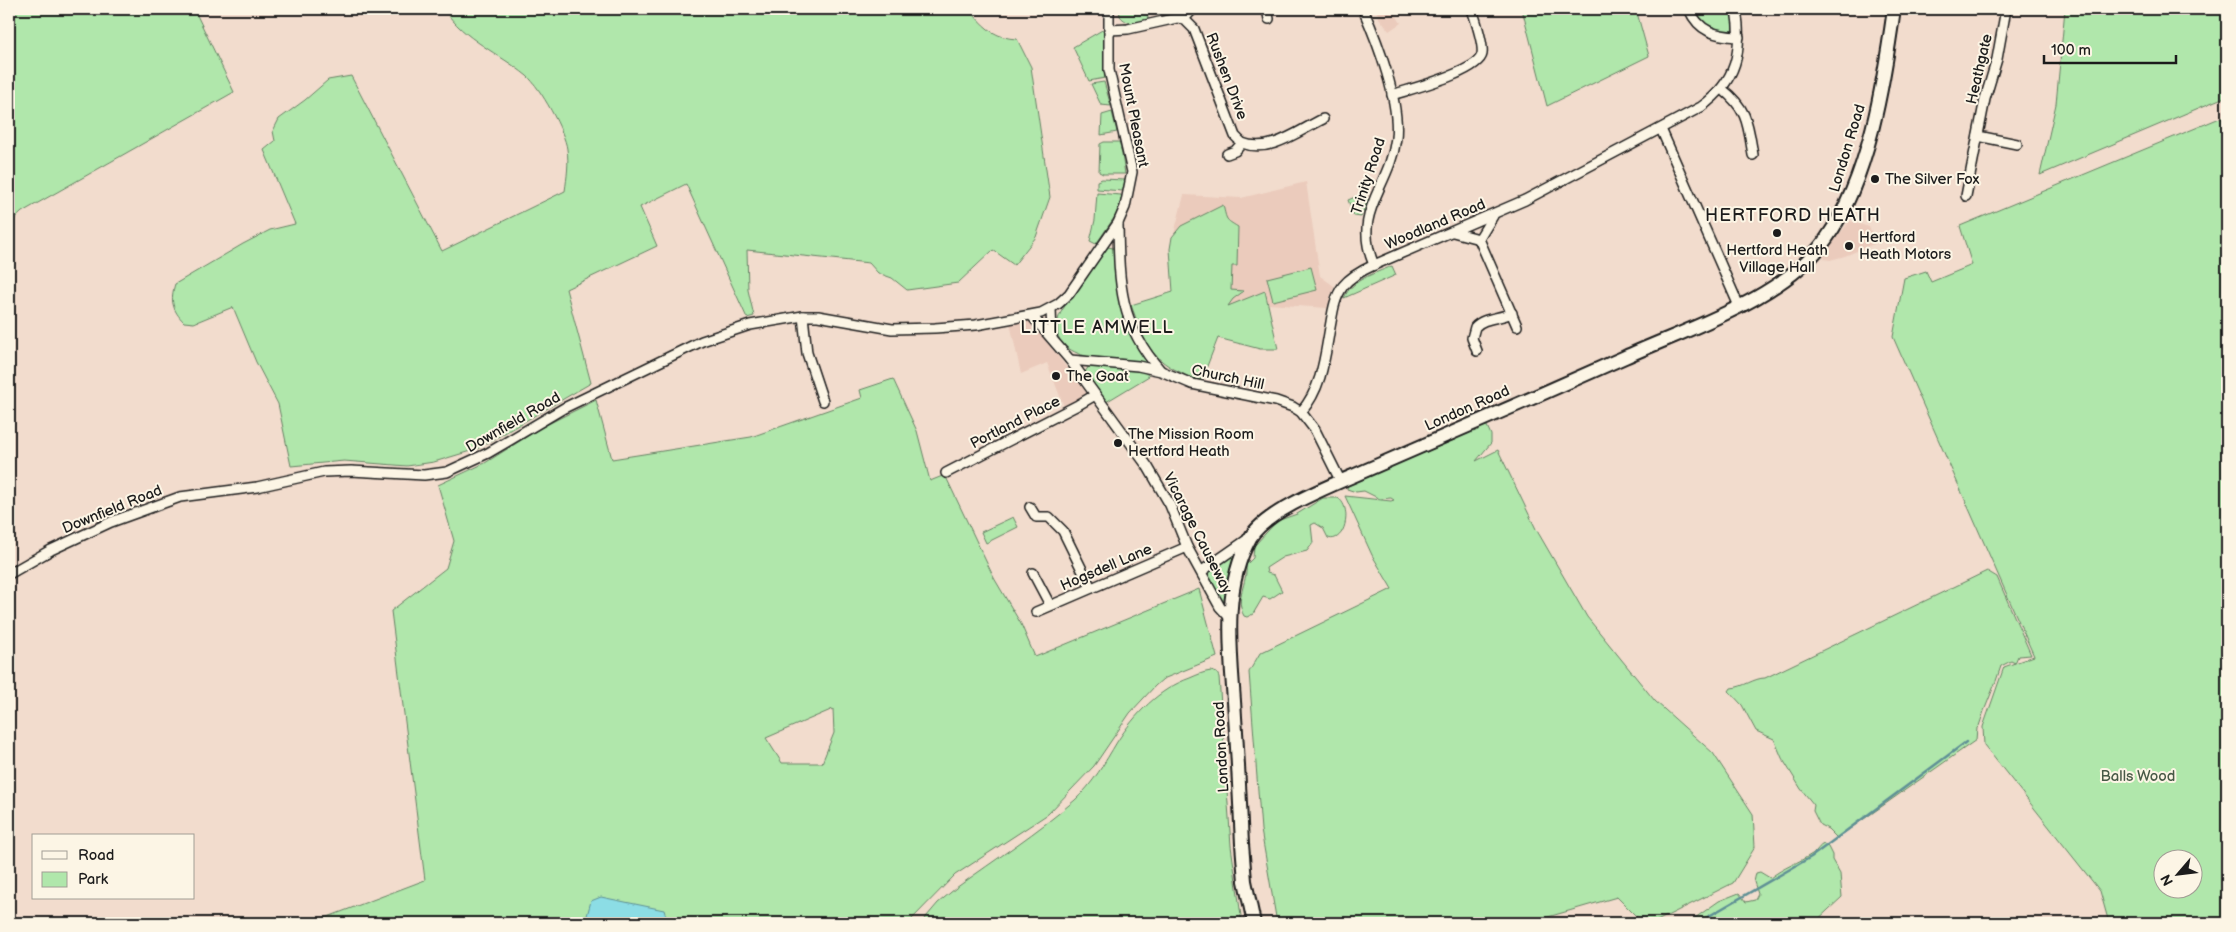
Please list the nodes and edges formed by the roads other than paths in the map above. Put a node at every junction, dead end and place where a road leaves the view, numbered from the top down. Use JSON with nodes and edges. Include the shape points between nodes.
{"nodes":[{"id":1,"x":1109,"y":9,"type":"edge"},
{"id":2,"x":1193,"y":9,"type":"edge"},
{"id":3,"x":1267,"y":9,"type":"edge"},
{"id":4,"x":1363,"y":9,"type":"edge"},
{"id":5,"x":1472,"y":9,"type":"edge"},
{"id":6,"x":1690,"y":9,"type":"edge"},
{"id":7,"x":1736,"y":9,"type":"edge"},
{"id":8,"x":1894,"y":9,"type":"edge"},
{"id":9,"x":2006,"y":9,"type":"edge"},
{"id":10,"x":1269,"y":19,"type":"dead end"},
{"id":11,"x":1184,"y":20,"type":"junction"},
{"id":12,"x":1110,"y":30,"type":"junction"},
{"id":13,"x":1739,"y":38,"type":"junction"},
{"id":14,"x":1722,"y":88,"type":"junction"},
{"id":15,"x":1392,"y":95,"type":"junction"},
{"id":16,"x":1323,"y":119,"type":"dead end"},
{"id":17,"x":1661,"y":129,"type":"junction"},
{"id":18,"x":1978,"y":136,"type":"junction"},
{"id":19,"x":1242,"y":143,"type":"junction"},
{"id":20,"x":2017,"y":144,"type":"dead end"},
{"id":21,"x":1227,"y":154,"type":"dead end"},
{"id":22,"x":1753,"y":155,"type":"dead end"},
{"id":23,"x":1966,"y":196,"type":"dead end"},
{"id":24,"x":1493,"y":215,"type":"junction"},
{"id":25,"x":1118,"y":223,"type":"junction"},
{"id":26,"x":1453,"y":232,"type":"junction"},
{"id":27,"x":1479,"y":239,"type":"junction"},
{"id":28,"x":1374,"y":265,"type":"junction"},
{"id":29,"x":1739,"y":306,"type":"junction"},
{"id":30,"x":1050,"y":309,"type":"junction"},
{"id":31,"x":1512,"y":313,"type":"junction"},
{"id":32,"x":803,"y":316,"type":"junction"},
{"id":33,"x":1032,"y":316,"type":"junction"},
{"id":34,"x":1517,"y":326,"type":"dead end"},
{"id":35,"x":1052,"y":337,"type":"junction"},
{"id":36,"x":1477,"y":351,"type":"dead end"},
{"id":37,"x":1070,"y":360,"type":"junction"},
{"id":38,"x":1161,"y":371,"type":"junction"},
{"id":39,"x":1095,"y":395,"type":"junction"},
{"id":40,"x":823,"y":401,"type":"dead end"},
{"id":41,"x":1302,"y":412,"type":"junction"},
{"id":42,"x":946,"y":473,"type":"dead end"},
{"id":43,"x":1341,"y":482,"type":"junction"},
{"id":44,"x":1030,"y":507,"type":"dead end"},
{"id":45,"x":1251,"y":537,"type":"junction"},
{"id":46,"x":1187,"y":547,"type":"junction"},
{"id":47,"x":1202,"y":571,"type":"junction"},
{"id":48,"x":1033,"y":573,"type":"dead end"},
{"id":49,"x":9,"y":574,"type":"edge"},
{"id":50,"x":1091,"y":588,"type":"junction"},
{"id":51,"x":1050,"y":605,"type":"junction"},
{"id":52,"x":1036,"y":612,"type":"dead end"},
{"id":53,"x":1231,"y":619,"type":"junction"},
{"id":54,"x":1254,"y":923,"type":"edge"}],
"edges":[{"from":1,"to":12,"type":"street","name":"Mount Pleasant"},
{"from":2,"to":11,"type":"street"},
{"from":3,"to":10,"type":"street"},
{"from":4,"to":15,"type":"street","name":"Trinity Road"},
{"from":5,"to":15,"type":"street","via":[[1483,50],[1480,61]]},
{"from":6,"to":13,"type":"street","via":[[1705,31]]},
{"from":7,"to":13,"type":"street"},
{"from":8,"to":29,"type":"main road","name":"London Road","via":[[1876,110],[1860,170],[1842,214],[1810,259],[1792,274]]},
{"from":9,"to":18,"type":"street","name":"Heathgate"},
{"from":11,"to":12,"type":"street","via":[[1172,18]]},
{"from":11,"to":19,"type":"street","name":"Rushen Drive","via":[[1194,29],[1235,136]]},
{"from":12,"to":25,"type":"street","name":"Mount Pleasant","via":[[1109,70],[1132,172],[1125,207]]},
{"from":13,"to":14,"type":"street","via":[[1736,63]]},
{"from":14,"to":17,"type":"street","name":"Woodland Road","via":[[1701,106]]},
{"from":14,"to":22,"type":"street","via":[[1736,100],[1746,116]]},
{"from":15,"to":28,"type":"street","name":"Trinity Road","via":[[1397,120],[1393,154],[1366,223],[1366,244]]},
{"from":16,"to":19,"type":"street","via":[[1265,147]]},
{"from":17,"to":24,"type":"street","name":"Woodland Road"},
{"from":17,"to":29,"type":"street"},
{"from":18,"to":20,"type":"street"},
{"from":18,"to":23,"type":"street","name":"Heathgate"},
{"from":19,"to":21,"type":"street"},
{"from":24,"to":26,"type":"street","name":"Woodland Road"},
{"from":24,"to":27,"type":"street"},
{"from":25,"to":30,"type":"street","name":"Mount Pleasant","via":[[1069,294]]},
{"from":25,"to":38,"type":"street","name":"Mount Pleasant","via":[[1120,291],[1146,352]]},
{"from":26,"to":27,"type":"street"},
{"from":26,"to":28,"type":"street","name":"Woodland Road"},
{"from":27,"to":31,"type":"street"},
{"from":28,"to":41,"type":"street","name":"Woodland Road","via":[[1352,277],[1340,290],[1333,306],[1319,384]]},
{"from":29,"to":43,"type":"main road","name":"London Road"},
{"from":30,"to":33,"type":"street","name":"Mount Pleasant"},
{"from":30,"to":35,"type":"street"},
{"from":31,"to":34,"type":"street"},
{"from":31,"to":36,"type":"street","via":[[1484,320],[1475,327],[1472,338]]},
{"from":32,"to":33,"type":"street","name":"Downfield Road","via":[[892,329],[955,327]]},
{"from":32,"to":40,"type":"street","via":[[807,353]]},
{"from":32,"to":49,"type":"street","name":"Downfield Road","via":[[750,325],[702,341],[564,408],[488,453],[447,472],[424,476],[324,472],[258,487],[180,497],[111,522]]},
{"from":33,"to":35,"type":"street","name":"Vicarage Causeway"},
{"from":35,"to":37,"type":"street","name":"Vicarage Causeway"},
{"from":37,"to":38,"type":"street","name":"Church Hill"},
{"from":37,"to":39,"type":"street","name":"Vicarage Causeway"},
{"from":38,"to":41,"type":"street","name":"Church Hill","via":[[1192,384],[1276,401]]},
{"from":39,"to":42,"type":"street","name":"Portland Place"},
{"from":39,"to":46,"type":"street","name":"Vicarage Causeway","via":[[1148,467],[1170,505]]},
{"from":41,"to":43,"type":"street","via":[[1315,430]]},
{"from":43,"to":45,"type":"main road","name":"London Road","via":[[1276,514]]},
{"from":44,"to":50,"type":"street","via":[[1036,517],[1050,517],[1063,531]]},
{"from":45,"to":47,"type":"street"},
{"from":45,"to":53,"type":"main road","name":"London Road","via":[[1236,580]]},
{"from":46,"to":47,"type":"street","name":"Vicarage Causeway"},
{"from":46,"to":50,"type":"street","name":"Hogsdell Lane"},
{"from":47,"to":53,"type":"street","name":"Vicarage Causeway","via":[[1220,607]]},
{"from":48,"to":51,"type":"street"},
{"from":50,"to":51,"type":"street","name":"Hogsdell Lane"},
{"from":51,"to":52,"type":"street","name":"Hogsdell Lane"},
{"from":53,"to":54,"type":"main road","name":"London Road","via":[[1242,844],[1245,881]]}]}
